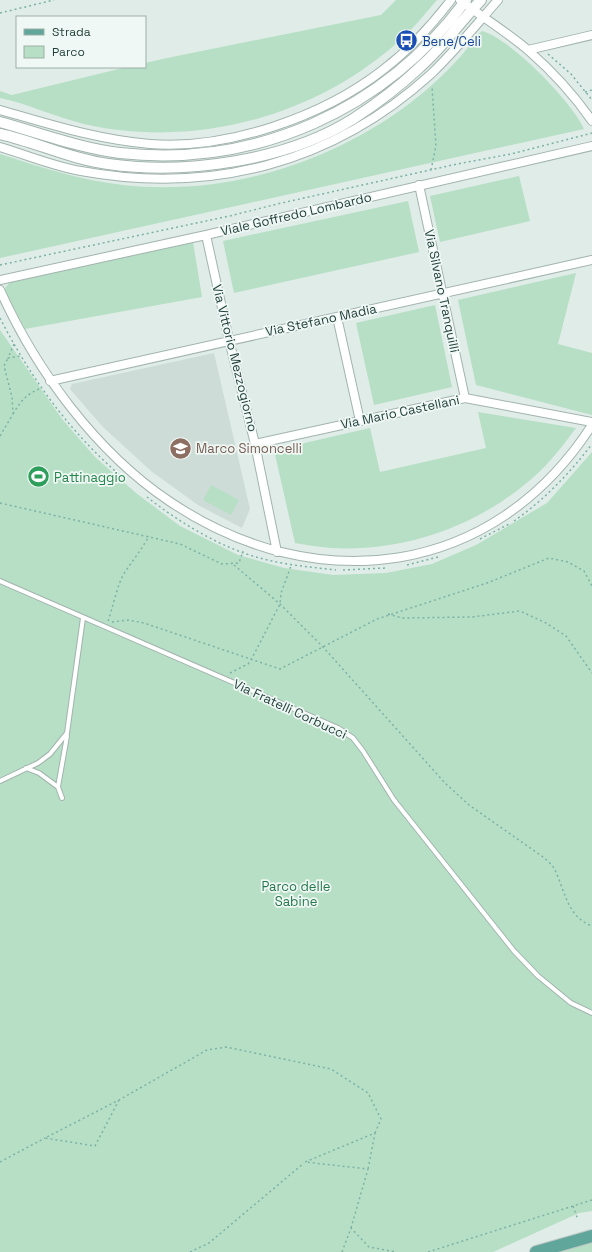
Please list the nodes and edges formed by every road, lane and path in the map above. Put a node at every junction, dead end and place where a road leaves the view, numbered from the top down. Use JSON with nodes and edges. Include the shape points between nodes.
{"nodes":[{"id":1,"x":54,"y":0,"type":"edge"},
{"id":2,"x":451,"y":0,"type":"edge"},
{"id":3,"x":481,"y":0,"type":"edge"},
{"id":4,"x":498,"y":0,"type":"edge"},
{"id":5,"x":463,"y":1,"type":"edge"},
{"id":6,"x":473,"y":10,"type":"junction"},
{"id":7,"x":0,"y":12,"type":"edge"},
{"id":8,"x":483,"y":17,"type":"junction"},
{"id":9,"x":592,"y":35,"type":"edge"},
{"id":10,"x":528,"y":50,"type":"junction"},
{"id":11,"x":430,"y":75,"type":"junction"},
{"id":12,"x":370,"y":80,"type":"junction"},
{"id":13,"x":592,"y":90,"type":"edge"},
{"id":14,"x":585,"y":92,"type":"dead end"},
{"id":15,"x":366,"y":96,"type":"junction"},
{"id":16,"x":375,"y":102,"type":"junction"},
{"id":17,"x":388,"y":108,"type":"junction"},
{"id":18,"x":0,"y":110,"type":"edge"},
{"id":19,"x":592,"y":121,"type":"edge"},
{"id":20,"x":0,"y":122,"type":"edge"},
{"id":21,"x":592,"y":133,"type":"edge"},
{"id":22,"x":0,"y":134,"type":"edge"},
{"id":23,"x":90,"y":136,"type":"junction"},
{"id":24,"x":592,"y":146,"type":"edge"},
{"id":25,"x":0,"y":147,"type":"edge"},
{"id":26,"x":99,"y":149,"type":"junction"},
{"id":27,"x":99,"y":162,"type":"junction"},
{"id":28,"x":80,"y":170,"type":"junction"},
{"id":29,"x":431,"y":170,"type":"junction"},
{"id":30,"x":419,"y":185,"type":"junction"},
{"id":31,"x":206,"y":235,"type":"junction"},
{"id":32,"x":592,"y":260,"type":"edge"},
{"id":33,"x":0,"y":265,"type":"edge"},
{"id":34,"x":0,"y":280,"type":"edge"},
{"id":35,"x":0,"y":290,"type":"edge"},
{"id":36,"x":444,"y":293,"type":"junction"},
{"id":37,"x":337,"y":317,"type":"junction"},
{"id":38,"x":0,"y":318,"type":"edge"},
{"id":39,"x":229,"y":340,"type":"junction"},
{"id":40,"x":14,"y":344,"type":"junction"},
{"id":41,"x":22,"y":356,"type":"junction"},
{"id":42,"x":8,"y":358,"type":"junction"},
{"id":43,"x":50,"y":381,"type":"junction"},
{"id":44,"x":42,"y":388,"type":"junction"},
{"id":45,"x":465,"y":398,"type":"junction"},
{"id":46,"x":13,"y":414,"type":"junction"},
{"id":47,"x":360,"y":421,"type":"junction"},
{"id":48,"x":592,"y":422,"type":"edge"},
{"id":49,"x":592,"y":425,"type":"edge"},
{"id":50,"x":0,"y":436,"type":"edge"},
{"id":51,"x":256,"y":444,"type":"junction"},
{"id":52,"x":592,"y":444,"type":"edge"},
{"id":53,"x":128,"y":482,"type":"dead end"},
{"id":54,"x":144,"y":495,"type":"dead end"},
{"id":55,"x":0,"y":503,"type":"edge"},
{"id":56,"x":149,"y":536,"type":"junction"},
{"id":57,"x":246,"y":541,"type":"junction"},
{"id":58,"x":477,"y":541,"type":"dead end"},
{"id":59,"x":242,"y":552,"type":"junction"},
{"id":60,"x":277,"y":552,"type":"junction"},
{"id":61,"x":444,"y":555,"type":"dead end"},
{"id":62,"x":234,"y":565,"type":"junction"},
{"id":63,"x":292,"y":566,"type":"junction"},
{"id":64,"x":402,"y":566,"type":"dead end"},
{"id":65,"x":387,"y":568,"type":"dead end"},
{"id":66,"x":0,"y":581,"type":"edge"},
{"id":67,"x":592,"y":586,"type":"edge"},
{"id":68,"x":280,"y":604,"type":"junction"},
{"id":69,"x":388,"y":614,"type":"junction"},
{"id":70,"x":83,"y":618,"type":"junction"},
{"id":71,"x":324,"y":647,"type":"junction"},
{"id":72,"x":251,"y":660,"type":"junction"},
{"id":73,"x":592,"y":673,"type":"edge"},
{"id":74,"x":225,"y":679,"type":"junction"},
{"id":75,"x":67,"y":733,"type":"junction"},
{"id":76,"x":26,"y":768,"type":"junction"},
{"id":77,"x":0,"y":781,"type":"edge"},
{"id":78,"x":58,"y":788,"type":"junction"},
{"id":79,"x":62,"y":798,"type":"dead end"},
{"id":80,"x":592,"y":926,"type":"edge"},
{"id":81,"x":592,"y":1013,"type":"edge"},
{"id":82,"x":119,"y":1100,"type":"junction"},
{"id":83,"x":375,"y":1133,"type":"junction"},
{"id":84,"x":45,"y":1138,"type":"junction"},
{"id":85,"x":0,"y":1162,"type":"edge"},
{"id":86,"x":305,"y":1162,"type":"junction"},
{"id":87,"x":368,"y":1169,"type":"junction"},
{"id":88,"x":592,"y":1200,"type":"edge"},
{"id":89,"x":573,"y":1206,"type":"junction"},
{"id":90,"x":578,"y":1220,"type":"dead end"},
{"id":91,"x":351,"y":1228,"type":"junction"},
{"id":92,"x":592,"y":1236,"type":"edge"},
{"id":93,"x":190,"y":1252,"type":"edge"},
{"id":94,"x":342,"y":1252,"type":"edge"},
{"id":95,"x":396,"y":1252,"type":"edge"},
{"id":96,"x":428,"y":1252,"type":"edge"},
{"id":97,"x":536,"y":1252,"type":"edge"}],
"edges":[{"from":1,"to":7,"type":"path"},
{"from":2,"to":12,"type":"street","via":[[419,38]]},
{"from":3,"to":6,"type":"street"},
{"from":4,"to":8,"type":"street"},
{"from":5,"to":6,"type":"street"},
{"from":5,"to":15,"type":"street","via":[[422,49]]},
{"from":6,"to":8,"type":"street"},
{"from":6,"to":16,"type":"street","via":[[430,58]]},
{"from":8,"to":10,"type":"street"},
{"from":8,"to":11,"type":"street"},
{"from":9,"to":10,"type":"street"},
{"from":10,"to":19,"type":"street","via":[[563,83]]},
{"from":11,"to":17,"type":"street"},
{"from":11,"to":29,"type":"path","via":[[436,146]]},
{"from":12,"to":15,"type":"street"},
{"from":12,"to":23,"type":"street","via":[[342,97],[283,124],[227,138],[180,144],[151,144]]},
{"from":13,"to":14,"type":"path"},
{"from":15,"to":26,"type":"street","via":[[298,131],[250,146],[166,155],[121,153]]},
{"from":16,"to":17,"type":"street"},
{"from":16,"to":27,"type":"street","via":[[353,119],[317,136],[249,158],[172,168]]},
{"from":17,"to":28,"type":"street","via":[[359,128],[306,154],[236,173],[154,179],[110,176]]},
{"from":18,"to":23,"type":"street"},
{"from":20,"to":26,"type":"street"},
{"from":21,"to":29,"type":"path","via":[[511,154]]},
{"from":22,"to":27,"type":"street"},
{"from":23,"to":26,"type":"street"},
{"from":24,"to":30,"type":"street","name":"Viale Goffredo Lombardo"},
{"from":25,"to":28,"type":"street"},
{"from":27,"to":28,"type":"street"},
{"from":29,"to":33,"type":"path"},
{"from":30,"to":31,"type":"street","name":"Viale Goffredo Lombardo"},
{"from":30,"to":36,"type":"street","name":"Via Silvano Tranquilli"},
{"from":31,"to":34,"type":"street","name":"Viale Goffredo Lombardo"},
{"from":31,"to":39,"type":"street","name":"Via Vittorio Mezzogiorno"},
{"from":32,"to":36,"type":"street","name":"Via Stefano Madia"},
{"from":35,"to":43,"type":"street","via":[[17,326]]},
{"from":36,"to":37,"type":"street","name":"Via Stefano Madia"},
{"from":36,"to":45,"type":"street","name":"Via Silvano Tranquilli"},
{"from":37,"to":39,"type":"street","name":"Via Stefano Madia"},
{"from":37,"to":47,"type":"street"},
{"from":38,"to":40,"type":"path"},
{"from":39,"to":43,"type":"street","name":"Via Stefano Madia"},
{"from":39,"to":51,"type":"street","name":"Via Vittorio Mezzogiorno"},
{"from":40,"to":41,"type":"path"},
{"from":40,"to":42,"type":"path"},
{"from":41,"to":42,"type":"path"},
{"from":41,"to":44,"type":"path"},
{"from":42,"to":46,"type":"path","via":[[4,366],[12,397]]},
{"from":43,"to":57,"type":"street","via":[[98,438],[136,475],[184,511]]},
{"from":44,"to":46,"type":"path","via":[[30,392],[20,401]]},
{"from":44,"to":53,"type":"path","via":[[93,450]]},
{"from":45,"to":47,"type":"street","name":"Via Mario Castellani"},
{"from":45,"to":48,"type":"street","name":"Via Mario Castellani"},
{"from":46,"to":50,"type":"path"},
{"from":47,"to":51,"type":"street","name":"Via Mario Castellani"},
{"from":49,"to":60,"type":"street","via":[[560,468],[528,498],[495,521],[456,542],[410,556],[371,561],[325,560]]},
{"from":51,"to":60,"type":"street","name":"Via Vittorio Mezzogiorno"},
{"from":52,"to":58,"type":"path","via":[[576,465],[534,507],[502,529]]},
{"from":54,"to":59,"type":"path","via":[[196,530]]},
{"from":55,"to":56,"type":"path"},
{"from":56,"to":62,"type":"path","via":[[180,544],[222,564]]},
{"from":56,"to":72,"type":"path","via":[[142,550],[124,573],[107,623],[128,620],[144,623]]},
{"from":57,"to":59,"type":"path"},
{"from":57,"to":60,"type":"street"},
{"from":59,"to":62,"type":"path","via":[[239,563]]},
{"from":59,"to":63,"type":"path"},
{"from":61,"to":64,"type":"path"},
{"from":62,"to":68,"type":"path"},
{"from":63,"to":65,"type":"path","via":[[342,570]]},
{"from":63,"to":68,"type":"path","via":[[281,593]]},
{"from":66,"to":70,"type":"lane","name":"Via Fratelli Corbucci"},
{"from":67,"to":69,"type":"path","via":[[584,571],[568,562],[549,558],[486,583]]},
{"from":68,"to":71,"type":"path"},
{"from":68,"to":72,"type":"path"},
{"from":69,"to":71,"type":"path"},
{"from":69,"to":73,"type":"path","via":[[402,618],[472,617],[520,611],[566,636]]},
{"from":70,"to":74,"type":"lane","name":"Via Fratelli Corbucci"},
{"from":70,"to":75,"type":"lane"},
{"from":71,"to":72,"type":"path","via":[[280,670]]},
{"from":71,"to":80,"type":"path","via":[[445,783],[469,805],[543,857],[553,867],[573,913],[582,922]]},
{"from":72,"to":74,"type":"path","via":[[232,671]]},
{"from":74,"to":81,"type":"lane","name":"Via Fratelli Corbucci","via":[[338,728],[353,738],[394,800],[514,951],[538,976],[571,1003]]},
{"from":75,"to":76,"type":"lane","via":[[50,754]]},
{"from":75,"to":78,"type":"lane"},
{"from":76,"to":77,"type":"lane"},
{"from":76,"to":78,"type":"lane","via":[[39,773]]},
{"from":78,"to":79,"type":"lane"},
{"from":82,"to":83,"type":"path","via":[[208,1050],[226,1047],[331,1069],[368,1093],[381,1119]]},
{"from":82,"to":84,"type":"path"},
{"from":82,"to":84,"type":"path","via":[[95,1146]]},
{"from":83,"to":86,"type":"path"},
{"from":83,"to":87,"type":"path"},
{"from":84,"to":85,"type":"path"},
{"from":86,"to":87,"type":"path"},
{"from":86,"to":93,"type":"path","via":[[209,1243]]},
{"from":87,"to":91,"type":"path"},
{"from":88,"to":89,"type":"path"},
{"from":89,"to":90,"type":"path"},
{"from":89,"to":96,"type":"path"},
{"from":91,"to":94,"type":"path"},
{"from":91,"to":95,"type":"path","via":[[369,1247]]},
{"from":92,"to":97,"type":"main road"}]}
